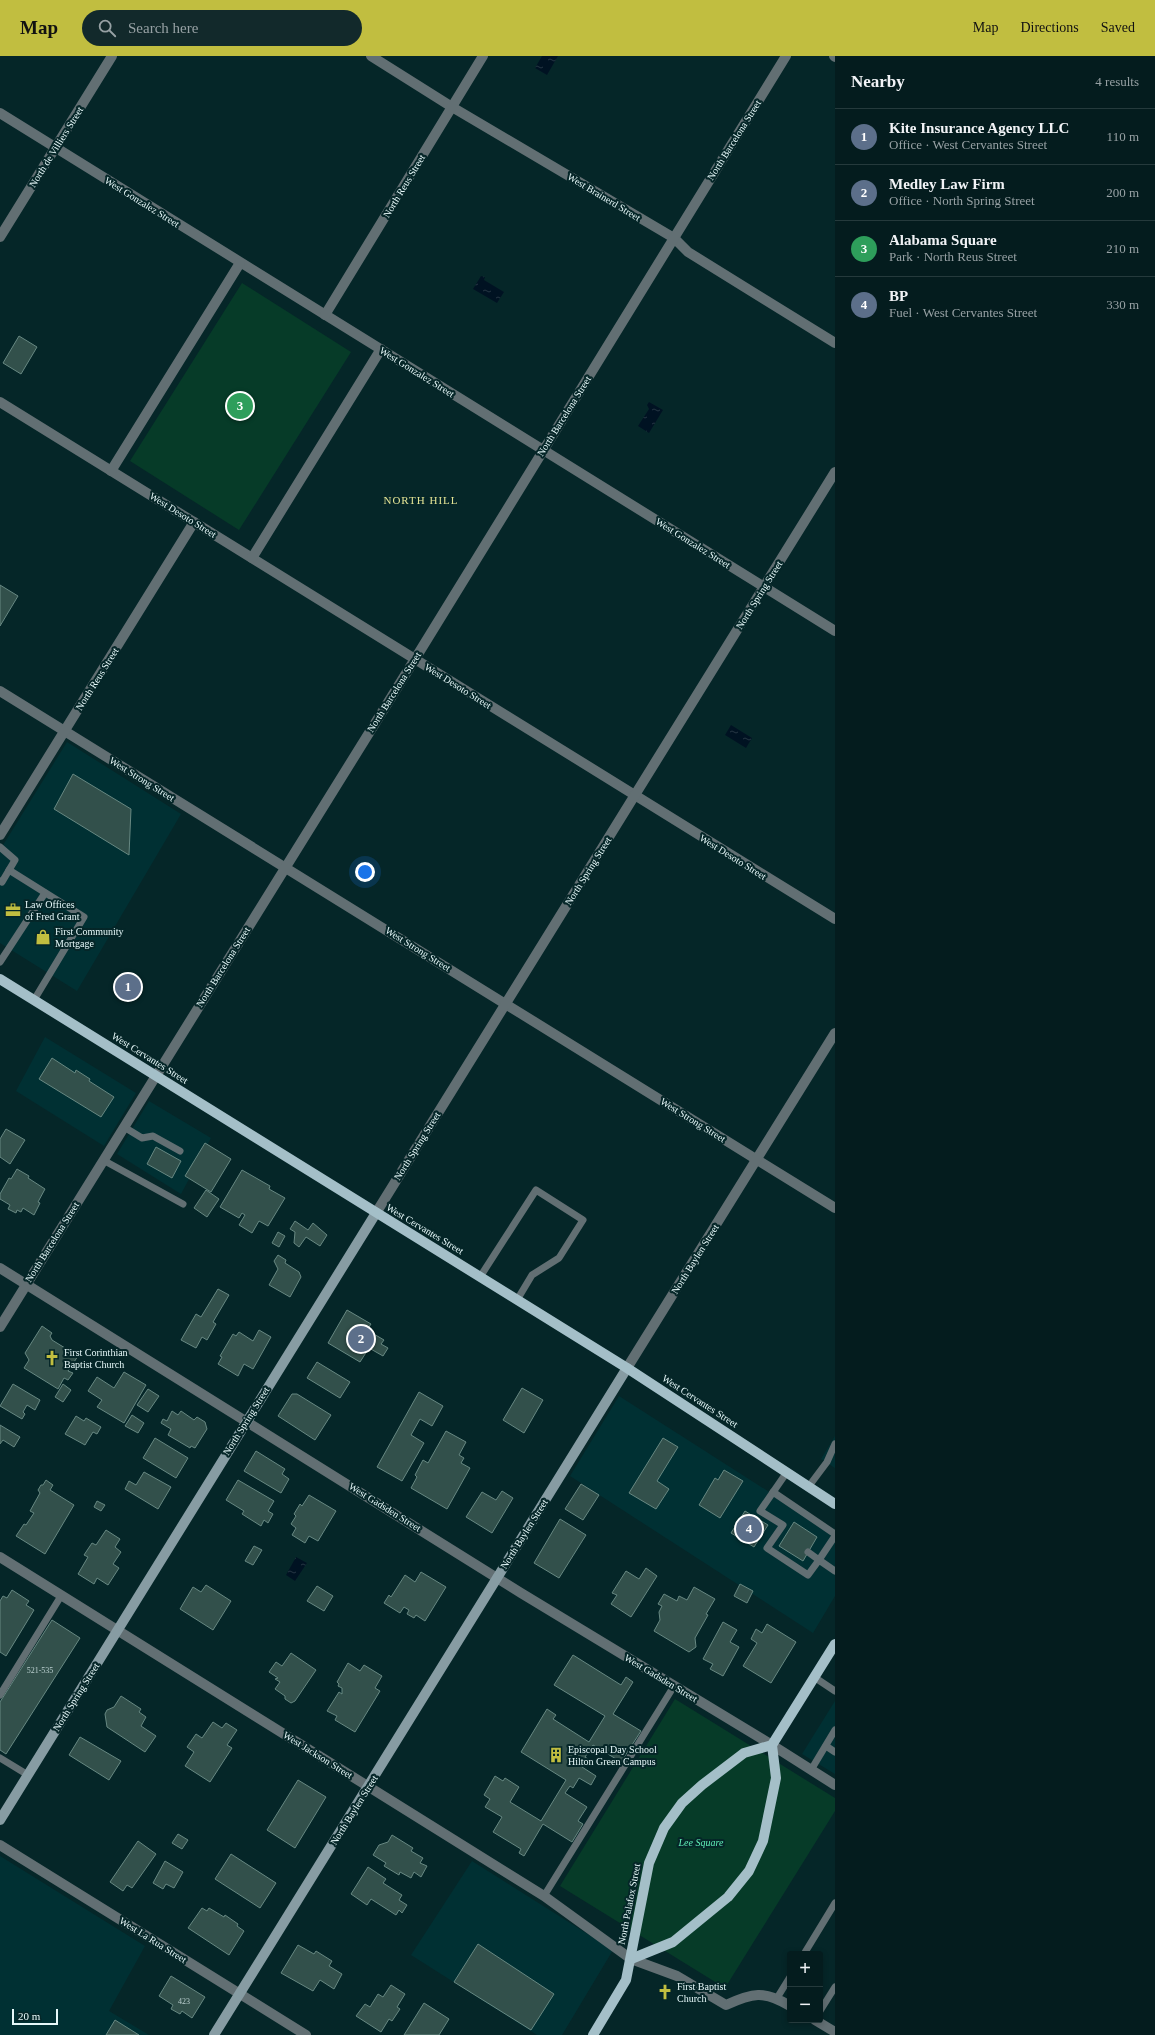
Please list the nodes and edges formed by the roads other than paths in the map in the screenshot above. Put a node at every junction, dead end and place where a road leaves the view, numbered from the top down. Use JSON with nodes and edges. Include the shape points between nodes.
{"nodes":[{"id":1,"x":112,"y":56,"type":"edge"},
{"id":2,"x":371,"y":56,"type":"edge"},
{"id":3,"x":483,"y":56,"type":"edge"},
{"id":4,"x":786,"y":56,"type":"edge"},
{"id":5,"x":452,"y":107,"type":"junction"},
{"id":6,"x":0,"y":113,"type":"edge"},
{"id":7,"x":55,"y":148,"type":"junction"},
{"id":8,"x":0,"y":237,"type":"edge"},
{"id":9,"x":674,"y":238,"type":"junction"},
{"id":10,"x":240,"y":263,"type":"junction"},
{"id":11,"x":325,"y":315,"type":"junction"},
{"id":12,"x":835,"y":342,"type":"edge"},
{"id":13,"x":381,"y":349,"type":"junction"},
{"id":14,"x":0,"y":402,"type":"edge"},
{"id":15,"x":543,"y":451,"type":"junction"},
{"id":16,"x":111,"y":471,"type":"junction"},
{"id":17,"x":835,"y":472,"type":"edge"},
{"id":18,"x":194,"y":522,"type":"junction"},
{"id":19,"x":252,"y":558,"type":"junction"},
{"id":20,"x":764,"y":587,"type":"junction"},
{"id":21,"x":835,"y":631,"type":"edge"},
{"id":22,"x":415,"y":659,"type":"junction"},
{"id":23,"x":0,"y":691,"type":"edge"},
{"id":24,"x":65,"y":731,"type":"junction"},
{"id":25,"x":635,"y":796,"type":"junction"},
{"id":26,"x":0,"y":835,"type":"edge"},
{"id":27,"x":0,"y":847,"type":"edge"},
{"id":28,"x":285,"y":868,"type":"junction"},
{"id":29,"x":9,"y":870,"type":"junction"},
{"id":30,"x":0,"y":881,"type":"edge"},
{"id":31,"x":45,"y":893,"type":"junction"},
{"id":32,"x":835,"y":919,"type":"edge"},
{"id":33,"x":0,"y":962,"type":"edge"},
{"id":34,"x":0,"y":979,"type":"edge"},
{"id":35,"x":34,"y":1000,"type":"junction"},
{"id":36,"x":506,"y":1004,"type":"junction"},
{"id":37,"x":835,"y":1033,"type":"edge"},
{"id":38,"x":156,"y":1076,"type":"junction"},
{"id":39,"x":124,"y":1127,"type":"junction"},
{"id":40,"x":180,"y":1151,"type":"dead end"},
{"id":41,"x":104,"y":1160,"type":"junction"},
{"id":42,"x":757,"y":1160,"type":"junction"},
{"id":43,"x":183,"y":1204,"type":"dead end"},
{"id":44,"x":835,"y":1208,"type":"edge"},
{"id":45,"x":376,"y":1213,"type":"junction"},
{"id":46,"x":0,"y":1268,"type":"edge"},
{"id":47,"x":480,"y":1277,"type":"junction"},
{"id":48,"x":26,"y":1285,"type":"junction"},
{"id":49,"x":517,"y":1300,"type":"junction"},
{"id":50,"x":0,"y":1327,"type":"edge"},
{"id":51,"x":627,"y":1368,"type":"junction"},
{"id":52,"x":246,"y":1421,"type":"junction"},
{"id":53,"x":834,"y":1447,"type":"edge"},
{"id":54,"x":787,"y":1472,"type":"junction"},
{"id":55,"x":809,"y":1486,"type":"junction"},
{"id":56,"x":773,"y":1492,"type":"junction"},
{"id":57,"x":835,"y":1504,"type":"edge"},
{"id":58,"x":777,"y":1533,"type":"junction"},
{"id":59,"x":835,"y":1535,"type":"edge"},
{"id":60,"x":785,"y":1537,"type":"dead end"},
{"id":61,"x":808,"y":1552,"type":"dead end"},
{"id":62,"x":0,"y":1558,"type":"edge"},
{"id":63,"x":819,"y":1560,"type":"junction"},
{"id":64,"x":835,"y":1571,"type":"edge"},
{"id":65,"x":498,"y":1577,"type":"junction"},
{"id":66,"x":61,"y":1596,"type":"junction"},
{"id":67,"x":117,"y":1630,"type":"junction"},
{"id":68,"x":835,"y":1644,"type":"edge"},
{"id":69,"x":814,"y":1677,"type":"junction"},
{"id":70,"x":674,"y":1686,"type":"junction"},
{"id":71,"x":835,"y":1691,"type":"edge"},
{"id":72,"x":0,"y":1695,"type":"edge"},
{"id":73,"x":835,"y":1730,"type":"edge"},
{"id":74,"x":772,"y":1745,"type":"junction"},
{"id":75,"x":826,"y":1746,"type":"junction"},
{"id":76,"x":835,"y":1752,"type":"edge"},
{"id":77,"x":0,"y":1758,"type":"edge"},
{"id":78,"x":812,"y":1770,"type":"junction"},
{"id":79,"x":28,"y":1775,"type":"junction"},
{"id":80,"x":835,"y":1785,"type":"edge"},
{"id":81,"x":368,"y":1786,"type":"junction"},
{"id":82,"x":0,"y":1820,"type":"edge"},
{"id":83,"x":0,"y":1845,"type":"edge"},
{"id":84,"x":544,"y":1896,"type":"junction"},
{"id":85,"x":835,"y":1903,"type":"edge"},
{"id":86,"x":806,"y":1951,"type":"edge"},
{"id":87,"x":631,"y":1959,"type":"junction"},
{"id":88,"x":787,"y":1982,"type":"edge"},
{"id":89,"x":835,"y":1987,"type":"edge"},
{"id":90,"x":240,"y":1994,"type":"junction"},
{"id":91,"x":777,"y":1998,"type":"junction"},
{"id":92,"x":787,"y":2004,"type":"edge"},
{"id":93,"x":823,"y":2006,"type":"edge"},
{"id":94,"x":819,"y":2023,"type":"edge"},
{"id":95,"x":835,"y":2032,"type":"edge"},
{"id":96,"x":214,"y":2035,"type":"edge"},
{"id":97,"x":306,"y":2035,"type":"edge"},
{"id":98,"x":593,"y":2035,"type":"edge"}],
"edges":[{"from":1,"to":7,"type":"street","name":"North de Villiers Street"},
{"from":2,"to":5,"type":"street","name":"West Brainerd Street"},
{"from":3,"to":5,"type":"street","name":"North Reus Street"},
{"from":4,"to":9,"type":"street","name":"North Barcelona Street"},
{"from":5,"to":9,"type":"street","name":"West Brainerd Street"},
{"from":5,"to":11,"type":"street","name":"North Reus Street"},
{"from":6,"to":7,"type":"street","name":"West Gonzalez Street"},
{"from":7,"to":8,"type":"street","name":"North de Villiers Street"},
{"from":7,"to":10,"type":"street","name":"West Gonzalez Street"},
{"from":9,"to":12,"type":"street","name":"West Brainerd Street","via":[[688,252]]},
{"from":9,"to":15,"type":"street","name":"North Barcelona Street"},
{"from":10,"to":11,"type":"street","name":"West Gonzalez Street"},
{"from":10,"to":16,"type":"street"},
{"from":11,"to":13,"type":"street","name":"West Gonzalez Street"},
{"from":13,"to":15,"type":"street","name":"West Gonzalez Street"},
{"from":13,"to":19,"type":"street"},
{"from":14,"to":16,"type":"street","name":"West Desoto Street"},
{"from":15,"to":20,"type":"street","name":"West Gonzalez Street"},
{"from":15,"to":22,"type":"street","name":"North Barcelona Street"},
{"from":16,"to":18,"type":"street","name":"West Desoto Street"},
{"from":17,"to":20,"type":"street","name":"North Spring Street"},
{"from":18,"to":19,"type":"street","name":"West Desoto Street"},
{"from":18,"to":24,"type":"street","name":"North Reus Street"},
{"from":19,"to":22,"type":"street","name":"West Desoto Street"},
{"from":20,"to":21,"type":"street","name":"West Gonzalez Street"},
{"from":20,"to":25,"type":"street","name":"North Spring Street"},
{"from":22,"to":25,"type":"street","name":"West Desoto Street"},
{"from":22,"to":28,"type":"street","name":"North Barcelona Street"},
{"from":23,"to":24,"type":"street","name":"West Strong Street"},
{"from":24,"to":26,"type":"street","name":"North Reus Street"},
{"from":24,"to":28,"type":"street","name":"West Strong Street"},
{"from":25,"to":32,"type":"street","name":"West Desoto Street"},
{"from":25,"to":36,"type":"street","name":"North Spring Street"},
{"from":27,"to":29,"type":"lane","via":[[15,860]]},
{"from":28,"to":36,"type":"street","name":"West Strong Street"},
{"from":28,"to":38,"type":"street","name":"North Barcelona Street"},
{"from":29,"to":30,"type":"lane","via":[[2,882]]},
{"from":29,"to":31,"type":"lane"},
{"from":31,"to":33,"type":"lane"},
{"from":31,"to":35,"type":"lane","via":[[84,917]]},
{"from":34,"to":35,"type":"main road","name":"West Cervantes Street"},
{"from":35,"to":38,"type":"main road","name":"West Cervantes Street"},
{"from":36,"to":42,"type":"street","name":"West Strong Street"},
{"from":36,"to":45,"type":"street","name":"North Spring Street"},
{"from":37,"to":42,"type":"street","name":"North Baylen Street"},
{"from":38,"to":39,"type":"street","name":"North Barcelona Street"},
{"from":38,"to":45,"type":"main road","name":"West Cervantes Street"},
{"from":39,"to":40,"type":"lane","via":[[142,1138],[153,1136]]},
{"from":39,"to":41,"type":"street","name":"North Barcelona Street"},
{"from":41,"to":43,"type":"lane"},
{"from":41,"to":48,"type":"street","name":"North Barcelona Street"},
{"from":42,"to":44,"type":"street","name":"West Strong Street"},
{"from":42,"to":51,"type":"street","name":"North Baylen Street"},
{"from":45,"to":47,"type":"main road","name":"West Cervantes Street"},
{"from":45,"to":52,"type":"street","name":"North Spring Street"},
{"from":46,"to":48,"type":"street","name":"West Gadsden Street"},
{"from":47,"to":49,"type":"main road","name":"West Cervantes Street"},
{"from":47,"to":49,"type":"lane","via":[[536,1190],[583,1220],[559,1258],[532,1275]]},
{"from":48,"to":50,"type":"street","name":"North Barcelona Street"},
{"from":48,"to":52,"type":"street","name":"West Gadsden Street"},
{"from":49,"to":51,"type":"main road","name":"West Cervantes Street"},
{"from":51,"to":54,"type":"main road","name":"West Cervantes Street"},
{"from":51,"to":65,"type":"street","name":"North Baylen Street"},
{"from":52,"to":65,"type":"street","name":"West Gadsden Street"},
{"from":52,"to":67,"type":"street","name":"North Spring Street"},
{"from":53,"to":55,"type":"lane","via":[[827,1462]]},
{"from":54,"to":55,"type":"main road","name":"West Cervantes Street"},
{"from":54,"to":56,"type":"lane"},
{"from":55,"to":57,"type":"main road","name":"West Cervantes Street"},
{"from":56,"to":58,"type":"lane","via":[[760,1511],[782,1525]]},
{"from":56,"to":59,"type":"lane"},
{"from":58,"to":60,"type":"lane"},
{"from":58,"to":63,"type":"lane","via":[[767,1548],[808,1575]]},
{"from":59,"to":63,"type":"lane"},
{"from":61,"to":63,"type":"lane"},
{"from":62,"to":66,"type":"street","name":"West Jackson Street"},
{"from":63,"to":64,"type":"lane"},
{"from":65,"to":70,"type":"street","name":"West Gadsden Street"},
{"from":65,"to":81,"type":"street","name":"North Baylen Street"},
{"from":66,"to":67,"type":"street","name":"West Jackson Street"},
{"from":66,"to":72,"type":"lane"},
{"from":67,"to":79,"type":"street","name":"North Spring Street"},
{"from":67,"to":81,"type":"street","name":"West Jackson Street"},
{"from":68,"to":69,"type":"main road"},
{"from":69,"to":71,"type":"lane"},
{"from":69,"to":74,"type":"main road"},
{"from":70,"to":74,"type":"street","name":"West Gadsden Street"},
{"from":70,"to":84,"type":"lane"},
{"from":73,"to":75,"type":"lane"},
{"from":74,"to":78,"type":"street","name":"West Gadsden Street"},
{"from":74,"to":87,"type":"main road","name":"North Palafox Street","via":[[744,1753],[702,1785],[670,1818],[648,1864]]},
{"from":74,"to":87,"type":"main road","name":"North Palafox Street","via":[[776,1778],[763,1841],[749,1871],[728,1897],[673,1942]]},
{"from":75,"to":76,"type":"lane"},
{"from":75,"to":78,"type":"lane"},
{"from":77,"to":79,"type":"lane"},
{"from":78,"to":80,"type":"street","name":"West Gadsden Street"},
{"from":79,"to":82,"type":"street","name":"North Spring Street"},
{"from":81,"to":84,"type":"street","name":"West Jackson Street"},
{"from":81,"to":90,"type":"street","name":"North Baylen Street"},
{"from":83,"to":90,"type":"street","name":"West La Rua Street"},
{"from":84,"to":87,"type":"street","name":"West Jackson Street"},
{"from":85,"to":86,"type":"lane"},
{"from":87,"to":91,"type":"street","name":"West Jackson Street","via":[[677,1976],[726,2005],[748,1995]]},
{"from":87,"to":98,"type":"main road","name":"North Palafox Street","via":[[626,1980]]},
{"from":88,"to":91,"type":"lane"},
{"from":89,"to":93,"type":"lane"},
{"from":90,"to":96,"type":"street","name":"North Baylen Street"},
{"from":90,"to":97,"type":"street","name":"West La Rua Street"},
{"from":91,"to":92,"type":"street"},
{"from":94,"to":95,"type":"street"}]}
